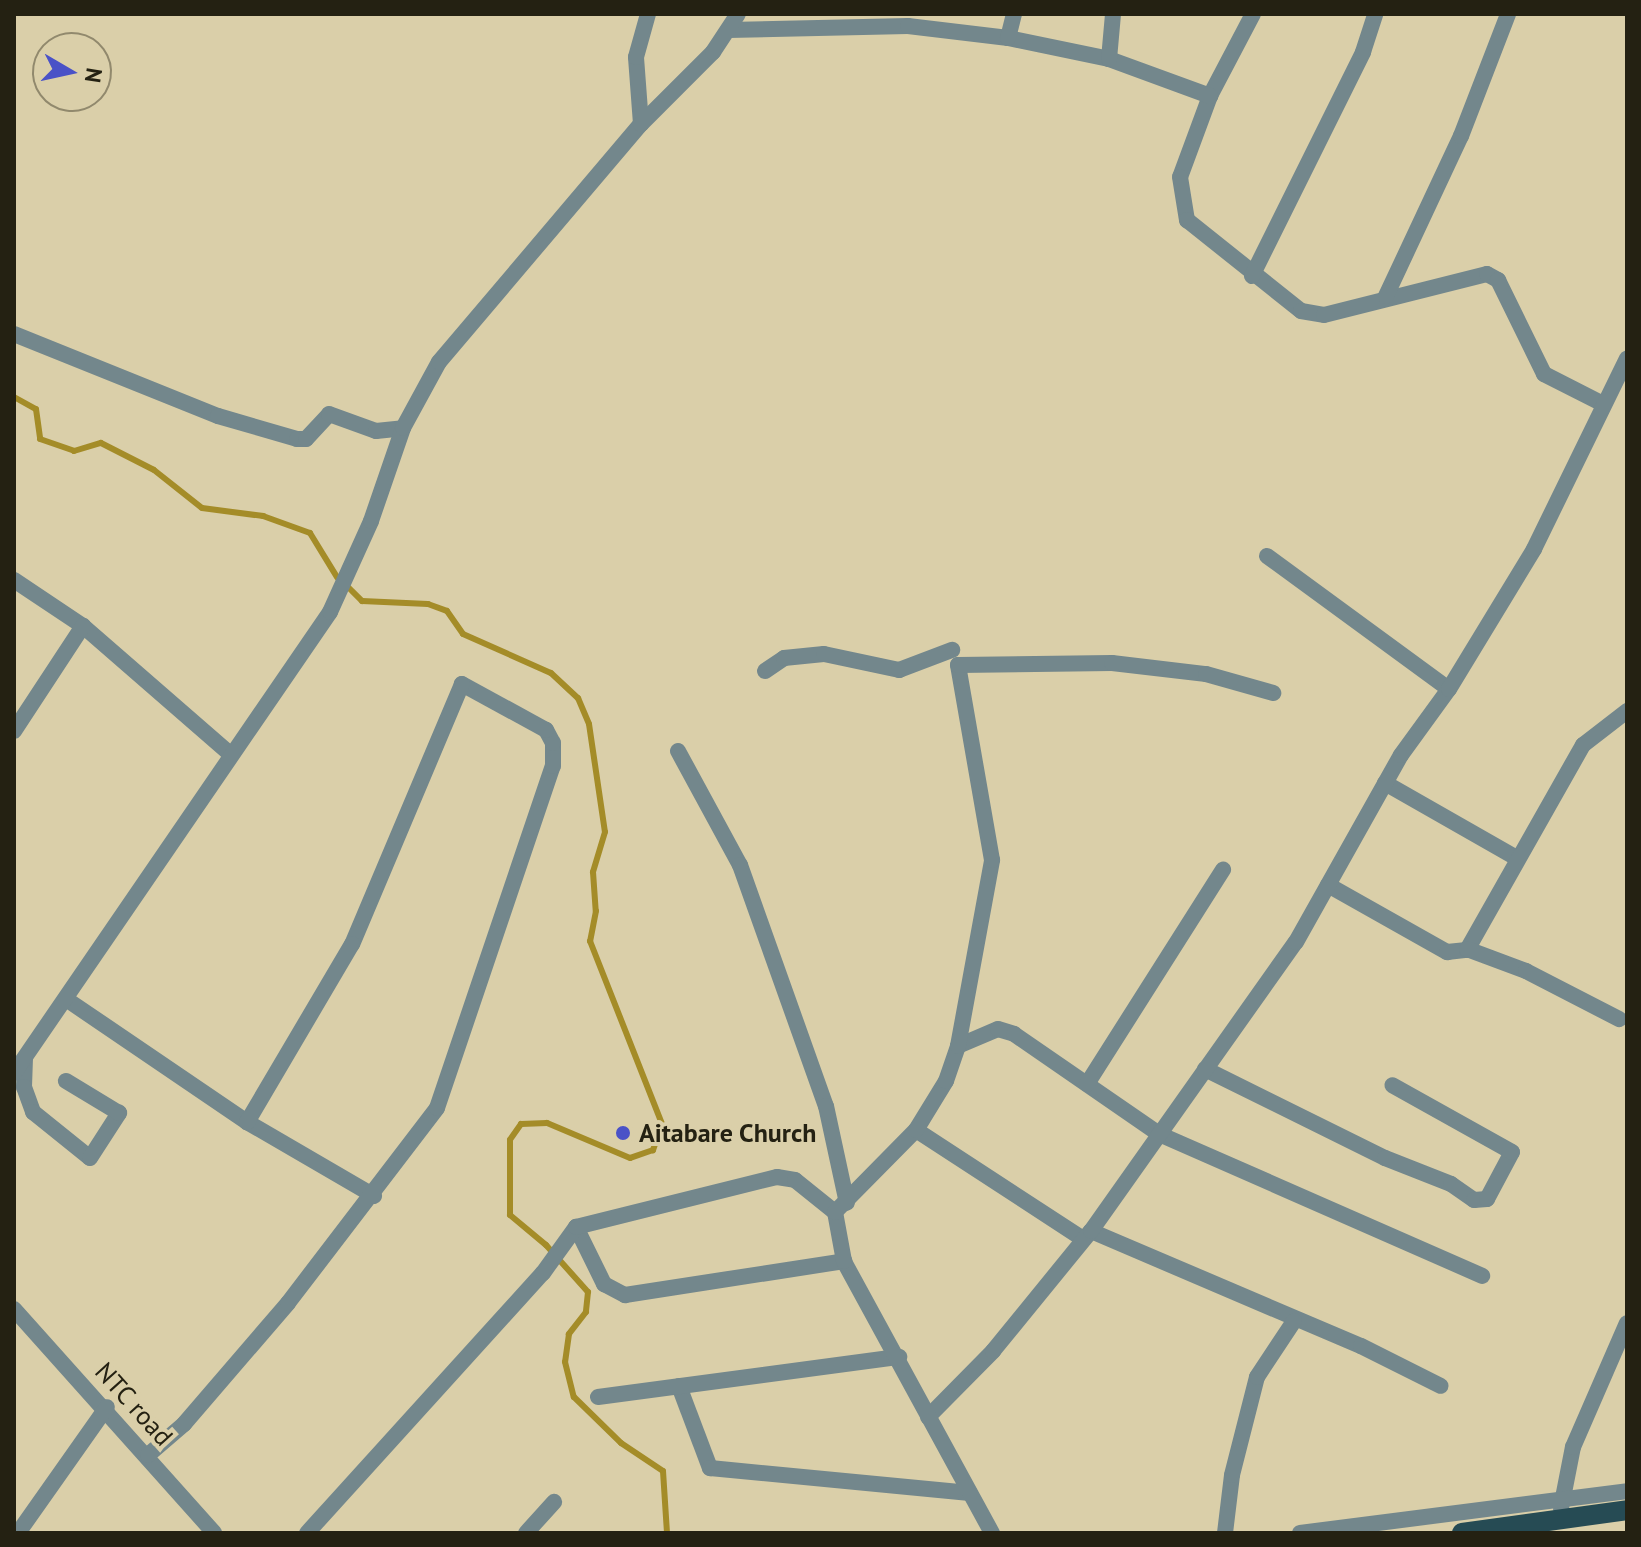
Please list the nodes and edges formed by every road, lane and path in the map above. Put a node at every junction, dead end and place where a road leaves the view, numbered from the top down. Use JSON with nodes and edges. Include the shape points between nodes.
{"nodes":[{"id":1,"x":648,"y":14,"type":"edge"},
{"id":2,"x":738,"y":14,"type":"edge"},
{"id":3,"x":1014,"y":14,"type":"edge"},
{"id":4,"x":1113,"y":14,"type":"edge"},
{"id":5,"x":1253,"y":14,"type":"edge"},
{"id":6,"x":1375,"y":14,"type":"edge"},
{"id":7,"x":1508,"y":14,"type":"edge"},
{"id":8,"x":728,"y":30,"type":"junction"},
{"id":9,"x":1008,"y":38,"type":"junction"},
{"id":10,"x":1109,"y":59,"type":"junction"},
{"id":11,"x":1210,"y":96,"type":"junction"},
{"id":12,"x":641,"y":124,"type":"junction"},
{"id":13,"x":1252,"y":276,"type":"junction"},
{"id":14,"x":1386,"y":296,"type":"junction"},
{"id":15,"x":14,"y":334,"type":"edge"},
{"id":16,"x":1627,"y":358,"type":"edge"},
{"id":17,"x":1603,"y":404,"type":"junction"},
{"id":18,"x":403,"y":428,"type":"junction"},
{"id":19,"x":1267,"y":556,"type":"dead end"},
{"id":20,"x":14,"y":580,"type":"edge"},
{"id":21,"x":83,"y":626,"type":"junction"},
{"id":22,"x":952,"y":650,"type":"dead end"},
{"id":23,"x":765,"y":671,"type":"dead end"},
{"id":24,"x":1449,"y":689,"type":"junction"},
{"id":25,"x":1273,"y":693,"type":"dead end"},
{"id":26,"x":1627,"y":711,"type":"edge"},
{"id":27,"x":14,"y":731,"type":"edge"},
{"id":28,"x":678,"y":751,"type":"dead end"},
{"id":29,"x":230,"y":754,"type":"junction"},
{"id":30,"x":1385,"y":783,"type":"junction"},
{"id":31,"x":1518,"y":859,"type":"junction"},
{"id":32,"x":1223,"y":870,"type":"dead end"},
{"id":33,"x":1328,"y":885,"type":"junction"},
{"id":34,"x":1467,"y":949,"type":"junction"},
{"id":35,"x":66,"y":999,"type":"junction"},
{"id":36,"x":1619,"y":1019,"type":"dead end"},
{"id":37,"x":958,"y":1046,"type":"junction"},
{"id":38,"x":25,"y":1057,"type":"junction"},
{"id":39,"x":1205,"y":1069,"type":"junction"},
{"id":40,"x":14,"y":1073,"type":"edge"},
{"id":41,"x":66,"y":1081,"type":"dead end"},
{"id":42,"x":1087,"y":1084,"type":"junction"},
{"id":43,"x":1392,"y":1085,"type":"dead end"},
{"id":44,"x":247,"y":1122,"type":"junction"},
{"id":45,"x":916,"y":1130,"type":"junction"},
{"id":46,"x":1159,"y":1134,"type":"junction"},
{"id":47,"x":374,"y":1196,"type":"junction"},
{"id":48,"x":841,"y":1207,"type":"junction"},
{"id":49,"x":570,"y":1234,"type":"junction"},
{"id":50,"x":1087,"y":1235,"type":"junction"},
{"id":51,"x":844,"y":1261,"type":"junction"},
{"id":52,"x":1482,"y":1276,"type":"dead end"},
{"id":53,"x":14,"y":1309,"type":"edge"},
{"id":54,"x":1294,"y":1321,"type":"junction"},
{"id":55,"x":1627,"y":1323,"type":"edge"},
{"id":56,"x":899,"y":1357,"type":"junction"},
{"id":57,"x":679,"y":1386,"type":"junction"},
{"id":58,"x":1441,"y":1386,"type":"dead end"},
{"id":59,"x":598,"y":1397,"type":"dead end"},
{"id":60,"x":107,"y":1407,"type":"junction"},
{"id":61,"x":928,"y":1417,"type":"junction"},
{"id":62,"x":148,"y":1455,"type":"junction"},
{"id":63,"x":1627,"y":1491,"type":"edge"},
{"id":64,"x":970,"y":1493,"type":"junction"},
{"id":65,"x":554,"y":1502,"type":"dead end"},
{"id":66,"x":1561,"y":1508,"type":"junction"},
{"id":67,"x":1627,"y":1510,"type":"edge"},
{"id":68,"x":18,"y":1533,"type":"edge"},
{"id":69,"x":214,"y":1533,"type":"edge"},
{"id":70,"x":307,"y":1533,"type":"edge"},
{"id":71,"x":526,"y":1533,"type":"edge"},
{"id":72,"x":992,"y":1533,"type":"edge"},
{"id":73,"x":1225,"y":1533,"type":"edge"},
{"id":74,"x":1300,"y":1533,"type":"edge"},
{"id":75,"x":1462,"y":1533,"type":"edge"}],
"edges":[{"from":1,"to":12,"type":"street","via":[[636,57]]},
{"from":2,"to":8,"type":"street"},
{"from":3,"to":9,"type":"street"},
{"from":4,"to":10,"type":"street"},
{"from":5,"to":11,"type":"street"},
{"from":6,"to":13,"type":"street","via":[[1363,52]]},
{"from":7,"to":14,"type":"street","via":[[1461,136]]},
{"from":8,"to":9,"type":"street","via":[[908,26]]},
{"from":8,"to":12,"type":"street"},
{"from":9,"to":10,"type":"street"},
{"from":10,"to":11,"type":"street"},
{"from":11,"to":13,"type":"street","via":[[1180,177],[1180,199],[1187,220]]},
{"from":12,"to":18,"type":"street","via":[[439,362]]},
{"from":13,"to":14,"type":"street","via":[[1301,311],[1324,315]]},
{"from":14,"to":17,"type":"street","via":[[1487,274],[1498,280],[1544,374]]},
{"from":15,"to":18,"type":"street","via":[[218,416],[297,439],[306,439],[329,414],[376,431]]},
{"from":16,"to":17,"type":"street"},
{"from":17,"to":24,"type":"street","via":[[1534,549]]},
{"from":18,"to":29,"type":"street","via":[[371,521],[330,612]]},
{"from":19,"to":24,"type":"street"},
{"from":20,"to":21,"type":"street"},
{"from":21,"to":27,"type":"street"},
{"from":21,"to":29,"type":"street"},
{"from":22,"to":23,"type":"street","via":[[899,670],[824,654],[784,658]]},
{"from":24,"to":30,"type":"street"},
{"from":25,"to":37,"type":"street","via":[[1206,674],[1112,663],[958,665],[992,860]]},
{"from":26,"to":31,"type":"street","via":[[1583,745]]},
{"from":28,"to":48,"type":"street","via":[[740,865],[826,1106]]},
{"from":29,"to":35,"type":"street"},
{"from":30,"to":31,"type":"street"},
{"from":30,"to":33,"type":"street"},
{"from":31,"to":34,"type":"street"},
{"from":32,"to":42,"type":"street"},
{"from":33,"to":34,"type":"street","via":[[1447,952]]},
{"from":33,"to":39,"type":"street","via":[[1296,942]]},
{"from":34,"to":36,"type":"street","via":[[1526,971]]},
{"from":35,"to":38,"type":"street"},
{"from":35,"to":44,"type":"street"},
{"from":37,"to":42,"type":"street","via":[[988,1032],[1007,1031]]},
{"from":37,"to":45,"type":"street","via":[[946,1081]]},
{"from":38,"to":40,"type":"street"},
{"from":38,"to":41,"type":"street","via":[[24,1087],[33,1112],[90,1158],[119,1113]]},
{"from":39,"to":43,"type":"street","via":[[1385,1158],[1451,1184],[1474,1200],[1487,1199],[1512,1152]]},
{"from":39,"to":46,"type":"street"},
{"from":42,"to":46,"type":"street"},
{"from":44,"to":47,"type":"street"},
{"from":44,"to":47,"type":"street","via":[[352,944],[462,684],[546,730],[553,743],[553,766],[456,1058],[437,1108]]},
{"from":45,"to":48,"type":"street"},
{"from":45,"to":50,"type":"street"},
{"from":46,"to":50,"type":"street"},
{"from":46,"to":52,"type":"street"},
{"from":47,"to":62,"type":"street","via":[[184,1424]]},
{"from":48,"to":49,"type":"street","via":[[795,1180],[777,1177]]},
{"from":48,"to":51,"type":"street"},
{"from":49,"to":51,"type":"street","via":[[604,1284],[625,1295]]},
{"from":49,"to":70,"type":"street","via":[[543,1273]]},
{"from":50,"to":54,"type":"street"},
{"from":50,"to":61,"type":"street","via":[[993,1351]]},
{"from":51,"to":56,"type":"street"},
{"from":53,"to":60,"type":"street","name":"NTC road"},
{"from":54,"to":58,"type":"street","via":[[1361,1346]]},
{"from":54,"to":73,"type":"street","via":[[1257,1377],[1232,1475]]},
{"from":55,"to":66,"type":"street","via":[[1573,1447]]},
{"from":56,"to":57,"type":"street"},
{"from":56,"to":61,"type":"street"},
{"from":57,"to":59,"type":"street"},
{"from":57,"to":64,"type":"street","via":[[710,1468]]},
{"from":60,"to":62,"type":"street","name":"NTC road"},
{"from":60,"to":68,"type":"street"},
{"from":61,"to":64,"type":"street"},
{"from":62,"to":69,"type":"street","name":"NTC road"},
{"from":63,"to":66,"type":"street"},
{"from":64,"to":72,"type":"street"},
{"from":65,"to":71,"type":"street"},
{"from":66,"to":67,"type":"main road"},
{"from":66,"to":74,"type":"street"},
{"from":66,"to":75,"type":"main road"}]}
